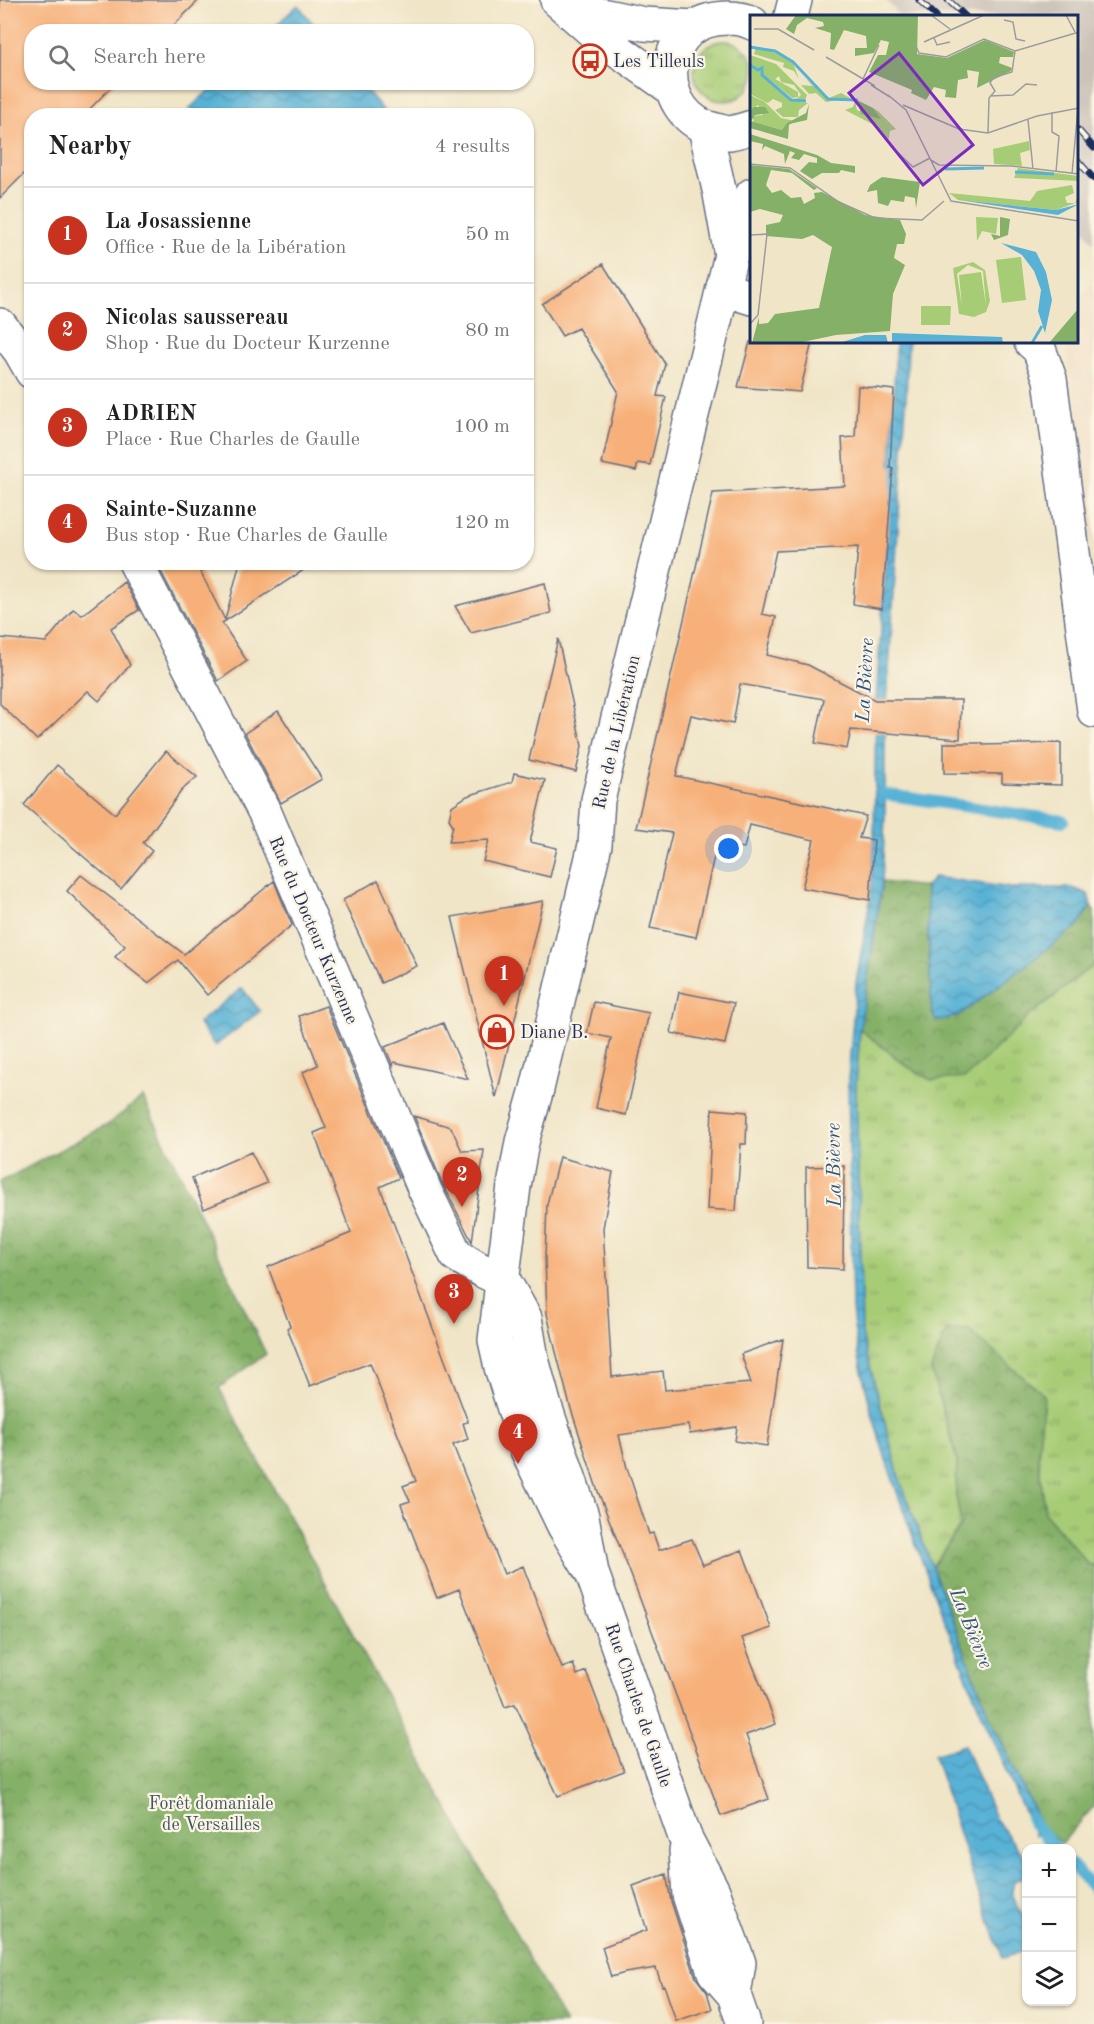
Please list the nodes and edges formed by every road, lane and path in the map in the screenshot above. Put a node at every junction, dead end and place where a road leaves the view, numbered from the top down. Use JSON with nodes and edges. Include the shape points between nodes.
{"nodes":[{"id":1,"x":795,"y":0,"type":"edge"},
{"id":2,"x":562,"y":4,"type":"edge"},
{"id":3,"x":742,"y":13,"type":"edge"},
{"id":4,"x":791,"y":15,"type":"edge"},
{"id":5,"x":694,"y":27,"type":"junction"},
{"id":6,"x":671,"y":88,"type":"junction"},
{"id":7,"x":705,"y":128,"type":"junction"},
{"id":8,"x":750,"y":128,"type":"edge"},
{"id":9,"x":750,"y":202,"type":"edge"},
{"id":10,"x":731,"y":255,"type":"junction"},
{"id":11,"x":738,"y":294,"type":"edge"},
{"id":12,"x":0,"y":325,"type":"edge"},
{"id":13,"x":1034,"y":344,"type":"edge"},
{"id":14,"x":24,"y":358,"type":"edge"},
{"id":15,"x":139,"y":570,"type":"edge"},
{"id":16,"x":1094,"y":711,"type":"edge"},
{"id":17,"x":504,"y":1281,"type":"junction"},
{"id":18,"x":739,"y":2009,"type":"edge"}],
"edges":[{"from":1,"to":4,"type":"main road"},
{"from":2,"to":5,"type":"main road","via":[[644,24]]},
{"from":2,"to":6,"type":"main road","via":[[598,36]]},
{"from":3,"to":5,"type":"main road"},
{"from":5,"to":6,"type":"main road","via":[[672,57]]},
{"from":6,"to":7,"type":"main road","via":[[680,108]]},
{"from":7,"to":8,"type":"main road","via":[[729,133]]},
{"from":7,"to":10,"type":"main road","name":"Rue de la Libération"},
{"from":9,"to":10,"type":"main road","name":"Rue de la Libération"},
{"from":10,"to":11,"type":"main road","name":"Rue de la Libération"},
{"from":11,"to":17,"type":"main road","name":"Rue de la Libération","via":[[598,800],[595,845],[522,1142],[507,1229]]},
{"from":12,"to":14,"type":"main road"},
{"from":13,"to":16,"type":"main road","via":[[1040,349],[1050,380]]},
{"from":15,"to":17,"type":"main road","name":"Rue du Docteur Kurzenne","via":[[265,813],[423,1188],[456,1255]]},
{"from":17,"to":18,"type":"main road","name":"Rue Charles de Gaulle","via":[[495,1340],[527,1450],[592,1574],[685,1837],[689,1896],[714,1972]]}]}
